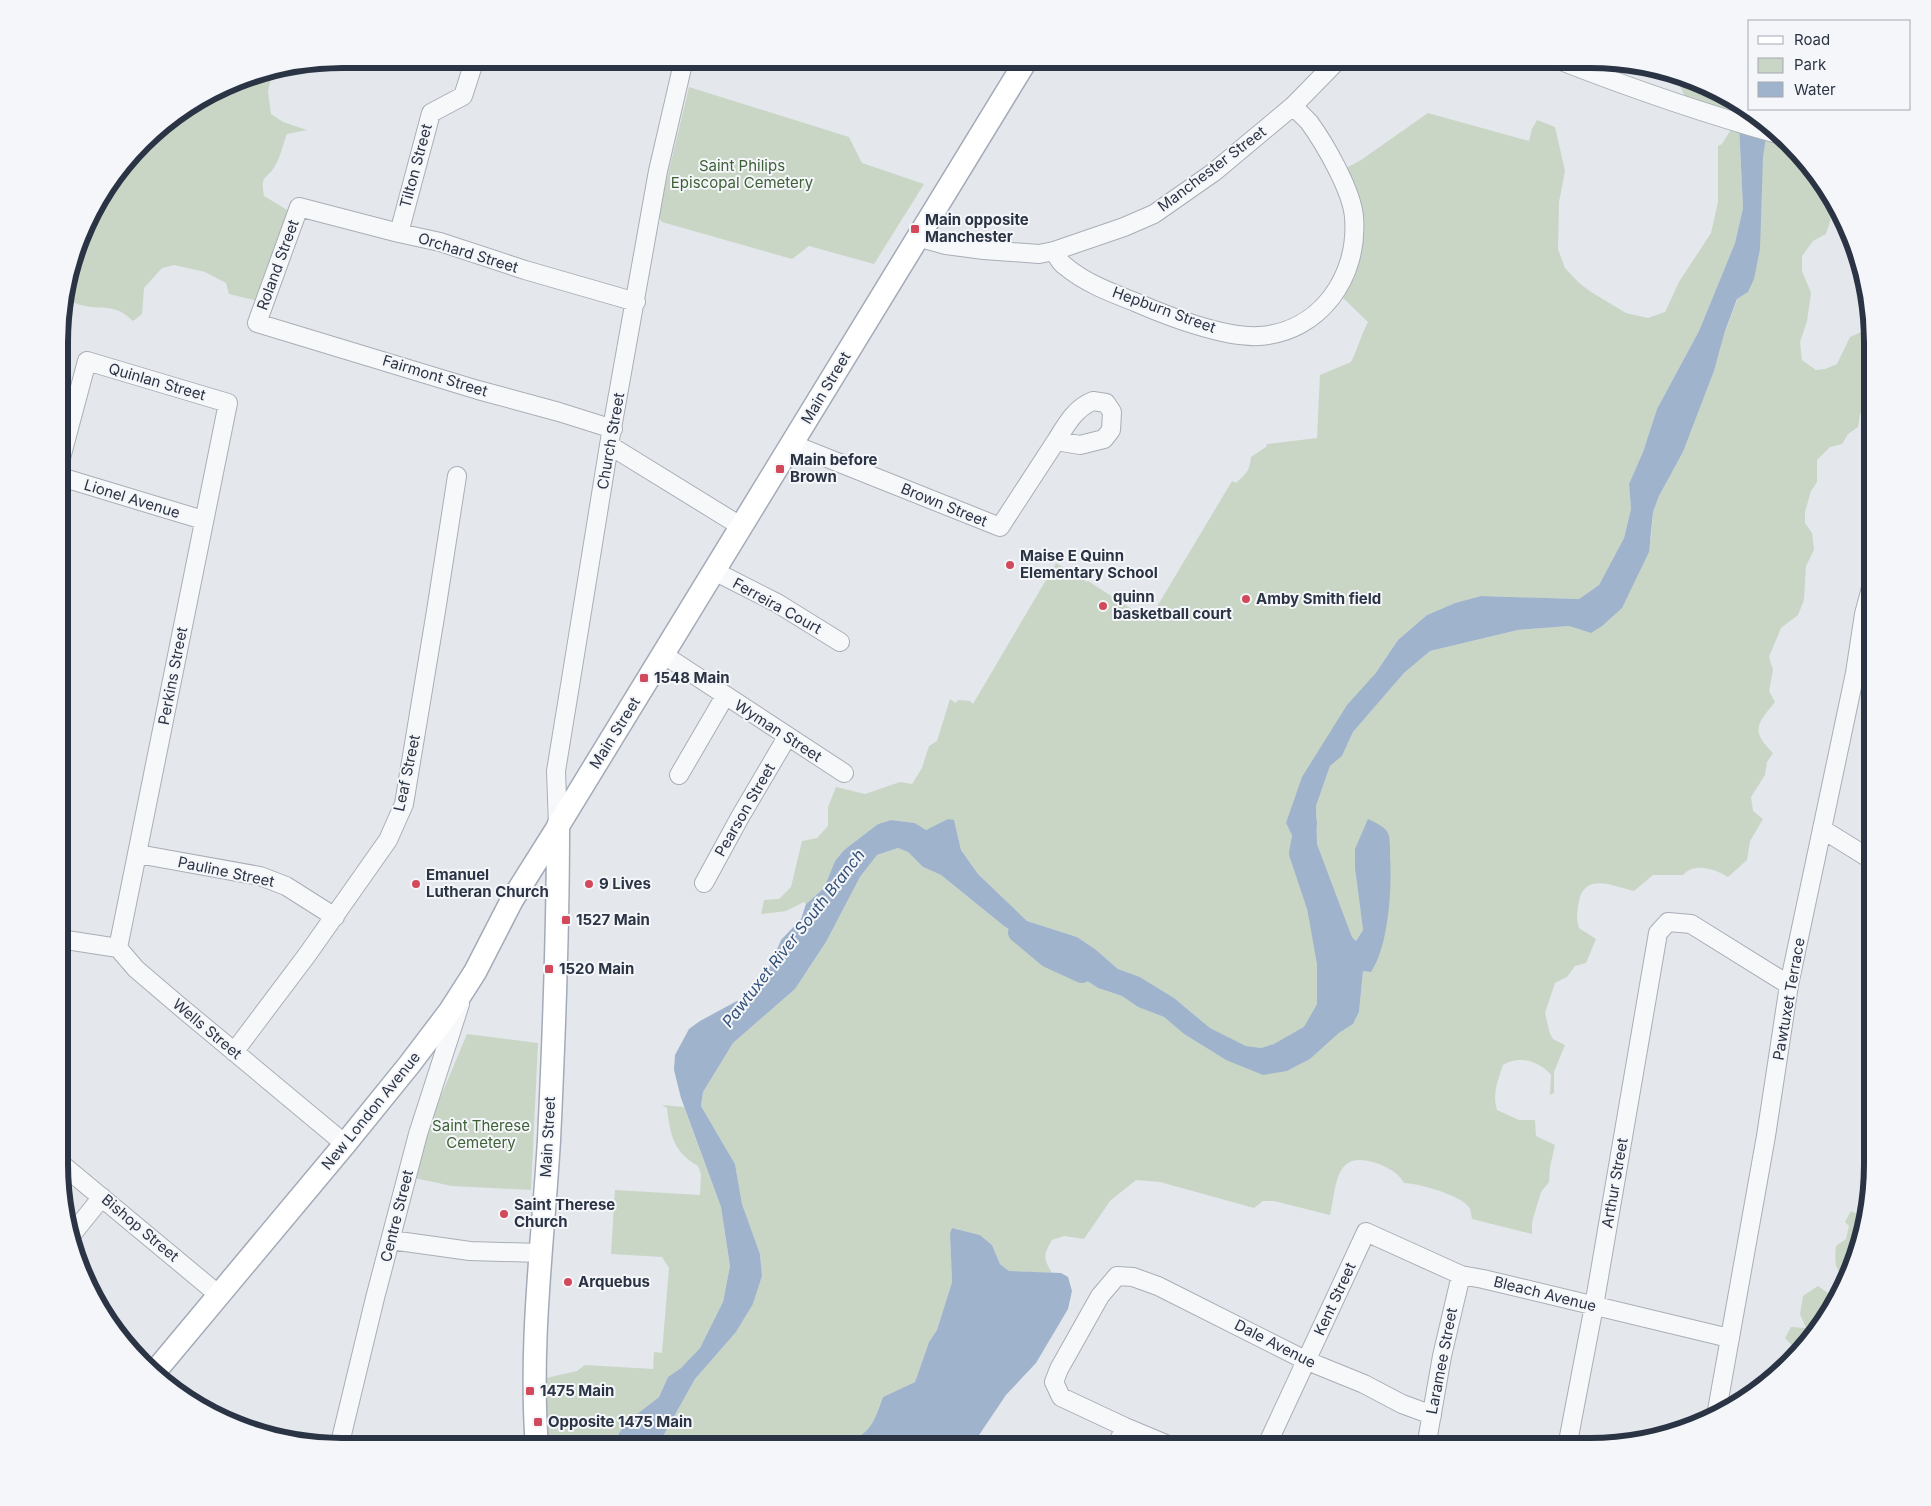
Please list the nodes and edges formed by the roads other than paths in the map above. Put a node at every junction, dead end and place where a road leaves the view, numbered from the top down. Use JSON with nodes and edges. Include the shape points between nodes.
{"nodes":[{"id":1,"x":472,"y":68,"type":"edge"},
{"id":2,"x":682,"y":68,"type":"edge"},
{"id":3,"x":1021,"y":68,"type":"edge"},
{"id":4,"x":1330,"y":68,"type":"edge"},
{"id":5,"x":1579,"y":68,"type":"edge"},
{"id":6,"x":1293,"y":106,"type":"junction"},
{"id":7,"x":1763,"y":130,"type":"edge"},
{"id":8,"x":299,"y":207,"type":"joint"},
{"id":9,"x":399,"y":233,"type":"junction"},
{"id":10,"x":917,"y":237,"type":"junction"},
{"id":11,"x":1054,"y":251,"type":"junction"},
{"id":12,"x":636,"y":302,"type":"junction"},
{"id":13,"x":257,"y":323,"type":"joint"},
{"id":14,"x":228,"y":403,"type":"joint"},
{"id":15,"x":68,"y":432,"type":"edge"},
{"id":16,"x":611,"y":437,"type":"junction"},
{"id":17,"x":1056,"y":440,"type":"dead end"},
{"id":18,"x":792,"y":444,"type":"junction"},
{"id":19,"x":457,"y":476,"type":"dead end"},
{"id":20,"x":68,"y":479,"type":"edge"},
{"id":21,"x":203,"y":520,"type":"junction"},
{"id":22,"x":742,"y":527,"type":"junction"},
{"id":23,"x":714,"y":571,"type":"junction"},
{"id":24,"x":1864,"y":614,"type":"edge"},
{"id":25,"x":840,"y":642,"type":"dead end"},
{"id":26,"x":664,"y":655,"type":"junction"},
{"id":27,"x":1863,"y":672,"type":"edge"},
{"id":28,"x":725,"y":696,"type":"junction"},
{"id":29,"x":787,"y":737,"type":"junction"},
{"id":30,"x":844,"y":773,"type":"dead end"},
{"id":31,"x":679,"y":775,"type":"dead end"},
{"id":32,"x":558,"y":826,"type":"junction"},
{"id":33,"x":1822,"y":829,"type":"junction"},
{"id":34,"x":138,"y":854,"type":"junction"},
{"id":35,"x":1864,"y":855,"type":"edge"},
{"id":36,"x":704,"y":882,"type":"dead end"},
{"id":37,"x":334,"y":917,"type":"junction"},
{"id":38,"x":68,"y":940,"type":"edge"},
{"id":39,"x":118,"y":948,"type":"junction"},
{"id":40,"x":1789,"y":985,"type":"junction"},
{"id":41,"x":465,"y":988,"type":"junction"},
{"id":42,"x":234,"y":1052,"type":"junction"},
{"id":43,"x":345,"y":1144,"type":"junction"},
{"id":44,"x":68,"y":1169,"type":"edge"},
{"id":45,"x":102,"y":1197,"type":"junction"},
{"id":46,"x":76,"y":1230,"type":"edge"},
{"id":47,"x":1366,"y":1232,"type":"joint"},
{"id":48,"x":390,"y":1240,"type":"junction"},
{"id":49,"x":540,"y":1253,"type":"junction"},
{"id":50,"x":1460,"y":1275,"type":"junction"},
{"id":51,"x":219,"y":1295,"type":"junction"},
{"id":52,"x":1594,"y":1306,"type":"junction"},
{"id":53,"x":1729,"y":1338,"type":"junction"},
{"id":54,"x":1305,"y":1360,"type":"junction"},
{"id":55,"x":158,"y":1368,"type":"edge"},
{"id":56,"x":1718,"y":1406,"type":"edge"},
{"id":57,"x":1432,"y":1415,"type":"junction"},
{"id":58,"x":1125,"y":1427,"type":"junction"},
{"id":59,"x":341,"y":1438,"type":"edge"},
{"id":60,"x":536,"y":1438,"type":"edge"},
{"id":61,"x":1120,"y":1438,"type":"edge"},
{"id":62,"x":1151,"y":1438,"type":"edge"},
{"id":63,"x":1270,"y":1438,"type":"edge"},
{"id":64,"x":1428,"y":1438,"type":"edge"},
{"id":65,"x":1568,"y":1438,"type":"edge"}],
"edges":[{"from":1,"to":9,"type":"street","name":"Tilton Street","via":[[463,96],[431,113]]},
{"from":2,"to":12,"type":"street","name":"Church Street","via":[[658,171]]},
{"from":3,"to":10,"type":"main road","name":"Main Street"},
{"from":4,"to":6,"type":"street","name":"Manchester Street"},
{"from":5,"to":7,"type":"street"},
{"from":6,"to":11,"type":"street","name":"Manchester Street","via":[[1214,172],[1154,214]]},
{"from":6,"to":11,"type":"street","name":"Hepburn Street","via":[[1308,122],[1340,174],[1354,216],[1351,254],[1339,286],[1318,313],[1302,324],[1258,336],[1181,320],[1111,292],[1064,266]]},
{"from":8,"to":9,"type":"street","name":"Orchard Street"},
{"from":8,"to":13,"type":"street","name":"Roland Street"},
{"from":9,"to":12,"type":"street","name":"Orchard Street","via":[[440,242]]},
{"from":10,"to":11,"type":"street","name":"Manchester Street","via":[[946,245],[992,251],[1039,254]]},
{"from":10,"to":18,"type":"main road","name":"Main Street"},
{"from":12,"to":16,"type":"street","name":"Church Street"},
{"from":13,"to":16,"type":"street","name":"Fairmont Street","via":[[559,412]]},
{"from":14,"to":15,"type":"street","name":"Quinlan Street","via":[[87,361]]},
{"from":14,"to":21,"type":"street","name":"Perkins Street"},
{"from":16,"to":22,"type":"street","name":"Fairmont Street"},
{"from":16,"to":32,"type":"street","name":"Church Street","via":[[556,770]]},
{"from":17,"to":18,"type":"street","name":"Brown Street","via":[[1000,527]]},
{"from":18,"to":22,"type":"main road","name":"Main Street"},
{"from":19,"to":37,"type":"street","name":"Leaf Street","via":[[404,804],[388,840]]},
{"from":20,"to":21,"type":"street","name":"Lionel Avenue"},
{"from":21,"to":34,"type":"street","name":"Perkins Street"},
{"from":22,"to":23,"type":"main road","name":"Main Street"},
{"from":23,"to":25,"type":"street","name":"Ferreira Court","via":[[777,603]]},
{"from":23,"to":26,"type":"main road","name":"Main Street"},
{"from":24,"to":27,"type":"street","name":"Pawtuxet Terrace"},
{"from":26,"to":28,"type":"street","name":"Wyman Street"},
{"from":26,"to":32,"type":"main road","name":"Main Street"},
{"from":27,"to":33,"type":"street","name":"Pawtuxet Terrace"},
{"from":28,"to":29,"type":"street","name":"Wyman Street"},
{"from":28,"to":31,"type":"street"},
{"from":29,"to":30,"type":"street","name":"Wyman Street"},
{"from":29,"to":36,"type":"street","name":"Pearson Street"},
{"from":32,"to":41,"type":"main road","name":"New London Avenue","via":[[512,900]]},
{"from":32,"to":49,"type":"main road","name":"Main Street","via":[[552,1068]]},
{"from":33,"to":35,"type":"street"},
{"from":33,"to":40,"type":"street","name":"Pawtuxet Terrace"},
{"from":34,"to":37,"type":"street","name":"Pauline Street","via":[[260,876],[286,886]]},
{"from":34,"to":39,"type":"street","name":"Perkins Street"},
{"from":37,"to":42,"type":"street","name":"Leaf Street"},
{"from":38,"to":39,"type":"street"},
{"from":39,"to":42,"type":"street","name":"Wells Street","via":[[136,969]]},
{"from":40,"to":52,"type":"street","name":"Arthur Street","via":[[1691,924],[1668,922],[1658,933]]},
{"from":40,"to":53,"type":"street","name":"Pawtuxet Terrace","via":[[1766,1136]]},
{"from":41,"to":43,"type":"main road","name":"New London Avenue","via":[[409,1065]]},
{"from":41,"to":48,"type":"street","name":"Centre Street","via":[[418,1134]]},
{"from":42,"to":43,"type":"street","name":"Wells Street"},
{"from":43,"to":51,"type":"main road","name":"New London Avenue"},
{"from":44,"to":45,"type":"street","name":"Bishop Street"},
{"from":45,"to":46,"type":"street"},
{"from":45,"to":51,"type":"street","name":"Bishop Street"},
{"from":47,"to":50,"type":"street","name":"Bleach Avenue"},
{"from":47,"to":54,"type":"street","name":"Kent Street"},
{"from":48,"to":49,"type":"street","via":[[470,1251]]},
{"from":48,"to":59,"type":"street","name":"Centre Street"},
{"from":49,"to":60,"type":"main road","name":"Main Street","via":[[534,1413]]},
{"from":50,"to":52,"type":"street","name":"Bleach Avenue"},
{"from":50,"to":57,"type":"street","name":"Laramee Street"},
{"from":51,"to":55,"type":"main road","name":"New London Avenue"},
{"from":52,"to":53,"type":"street","name":"Bleach Avenue"},
{"from":52,"to":65,"type":"street","name":"Arthur Street"},
{"from":53,"to":56,"type":"street","name":"Pawtuxet Terrace"},
{"from":54,"to":57,"type":"street","name":"Dale Avenue"},
{"from":54,"to":58,"type":"street","name":"Dale Avenue","via":[[1158,1286],[1133,1277],[1117,1276],[1100,1296],[1054,1382],[1061,1397]]},
{"from":54,"to":63,"type":"street","name":"Kent Street"},
{"from":57,"to":64,"type":"street","name":"Laramee Street"},
{"from":58,"to":61,"type":"street"},
{"from":58,"to":62,"type":"street"}]}
